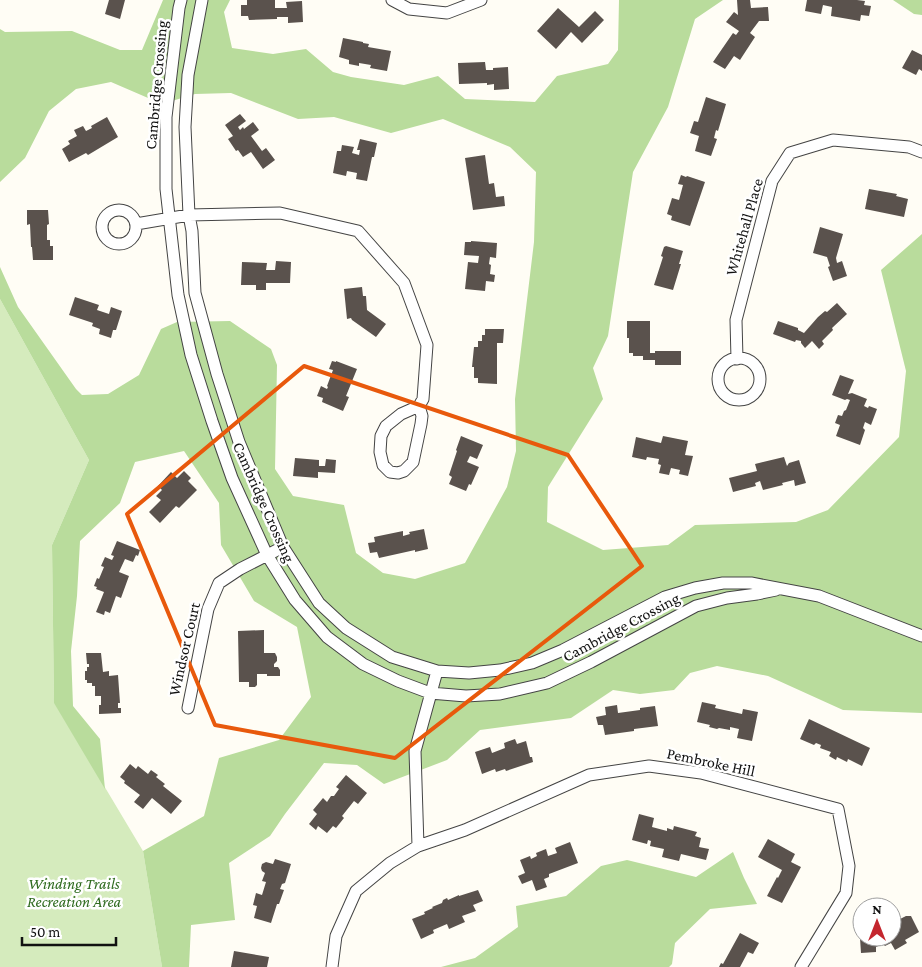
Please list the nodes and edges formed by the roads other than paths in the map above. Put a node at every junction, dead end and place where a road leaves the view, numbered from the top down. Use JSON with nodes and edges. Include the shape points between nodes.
{"nodes":[{"id":1,"x":181,"y":0,"type":"edge"},
{"id":2,"x":202,"y":0,"type":"edge"},
{"id":3,"x":392,"y":0,"type":"edge"},
{"id":4,"x":481,"y":0,"type":"edge"},
{"id":5,"x":922,"y":152,"type":"edge"},
{"id":6,"x":189,"y":215,"type":"junction"},
{"id":7,"x":169,"y":218,"type":"junction"},
{"id":8,"x":136,"y":224,"type":"dead end"},
{"id":9,"x":736,"y":359,"type":"dead end"},
{"id":10,"x":419,"y":406,"type":"junction"},
{"id":11,"x":283,"y":546,"type":"junction"},
{"id":12,"x":267,"y":555,"type":"junction"},
{"id":13,"x":780,"y":589,"type":"junction"},
{"id":14,"x":922,"y":636,"type":"edge"},
{"id":15,"x":436,"y":671,"type":"junction"},
{"id":16,"x":430,"y":693,"type":"junction"},
{"id":17,"x":188,"y":708,"type":"dead end"},
{"id":18,"x":418,"y":846,"type":"junction"},
{"id":19,"x":332,"y":967,"type":"edge"},
{"id":20,"x":801,"y":967,"type":"edge"}],
"edges":[{"from":1,"to":7,"type":"street","name":"Cambridge Crossing","via":[[166,117]]},
{"from":2,"to":6,"type":"street","name":"Cambridge Crossing","via":[[188,76],[184,128]]},
{"from":3,"to":4,"type":"street","via":[[409,9],[447,13]]},
{"from":5,"to":9,"type":"street","name":"Whitehall Place","via":[[909,147],[833,140],[790,152],[772,181],[743,292],[736,320]]},
{"from":6,"to":7,"type":"street"},
{"from":6,"to":10,"type":"street","via":[[280,213],[358,231],[404,283],[427,345],[423,399]]},
{"from":6,"to":11,"type":"street","name":"Cambridge Crossing","via":[[195,293],[217,374],[238,442]]},
{"from":7,"to":8,"type":"street"},
{"from":7,"to":12,"type":"street","name":"Cambridge Crossing","via":[[178,295],[191,354],[232,478]]},
{"from":10,"to":10,"type":"street","via":[[400,414],[386,426],[381,436],[380,452],[383,464],[390,472],[404,471],[413,462],[422,424]]},
{"from":11,"to":12,"type":"street","name":"Windsor Court"},
{"from":11,"to":15,"type":"street","name":"Cambridge Crossing","via":[[319,603],[346,628],[392,656]]},
{"from":12,"to":16,"type":"street","name":"Cambridge Crossing","via":[[295,600],[327,637],[363,664]]},
{"from":12,"to":17,"type":"street","name":"Windsor Court","via":[[219,583],[208,609]]},
{"from":13,"to":14,"type":"street","name":"Cambridge Crossing","via":[[819,596]]},
{"from":13,"to":15,"type":"street","name":"Cambridge Crossing","via":[[751,583],[695,588],[665,597],[532,663],[469,673]]},
{"from":13,"to":16,"type":"street","name":"Cambridge Crossing","via":[[696,606],[547,683],[500,694]]},
{"from":15,"to":16,"type":"street"},
{"from":16,"to":18,"type":"street","via":[[415,751]]},
{"from":18,"to":19,"type":"street","name":"Pembroke Hill","via":[[390,863],[356,892],[336,936]]},
{"from":18,"to":20,"type":"street","name":"Pembroke Hill","via":[[465,830],[589,776],[649,766],[701,773],[838,810],[849,866],[846,893]]}]}
